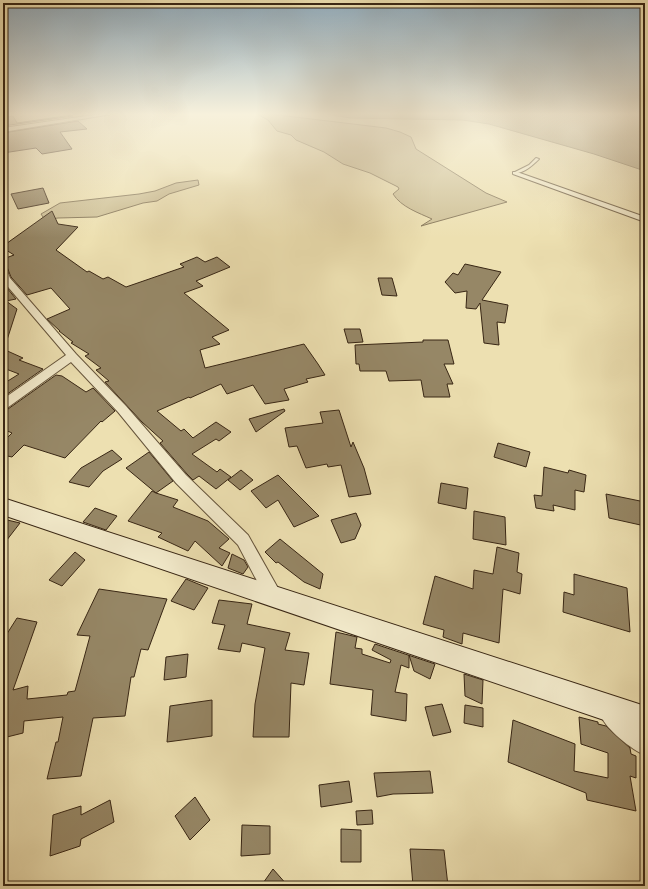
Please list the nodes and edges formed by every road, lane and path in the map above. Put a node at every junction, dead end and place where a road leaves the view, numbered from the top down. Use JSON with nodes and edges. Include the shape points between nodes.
{"nodes":[{"id":1,"x":536,"y":159,"type":"dead end"},
{"id":2,"x":515,"y":173,"type":"joint"},
{"id":3,"x":645,"y":220,"type":"edge"},
{"id":4,"x":3,"y":271,"type":"edge"},
{"id":5,"x":72,"y":356,"type":"junction"},
{"id":6,"x":3,"y":405,"type":"edge"},
{"id":7,"x":3,"y":506,"type":"edge"},
{"id":8,"x":273,"y":595,"type":"junction"},
{"id":9,"x":599,"y":705,"type":"junction"},
{"id":10,"x":645,"y":720,"type":"edge"},
{"id":11,"x":645,"y":745,"type":"edge"}],
"edges":[{"from":1,"to":2,"type":"lane","via":[[530,166]]},
{"from":2,"to":3,"type":"street"},
{"from":4,"to":5,"type":"street","via":[[6,279]]},
{"from":5,"to":6,"type":"street"},
{"from":5,"to":8,"type":"street","via":[[122,409],[180,479],[243,540]]},
{"from":7,"to":8,"type":"street"},
{"from":8,"to":9,"type":"street"},
{"from":9,"to":10,"type":"street"},
{"from":9,"to":11,"type":"street"}]}
